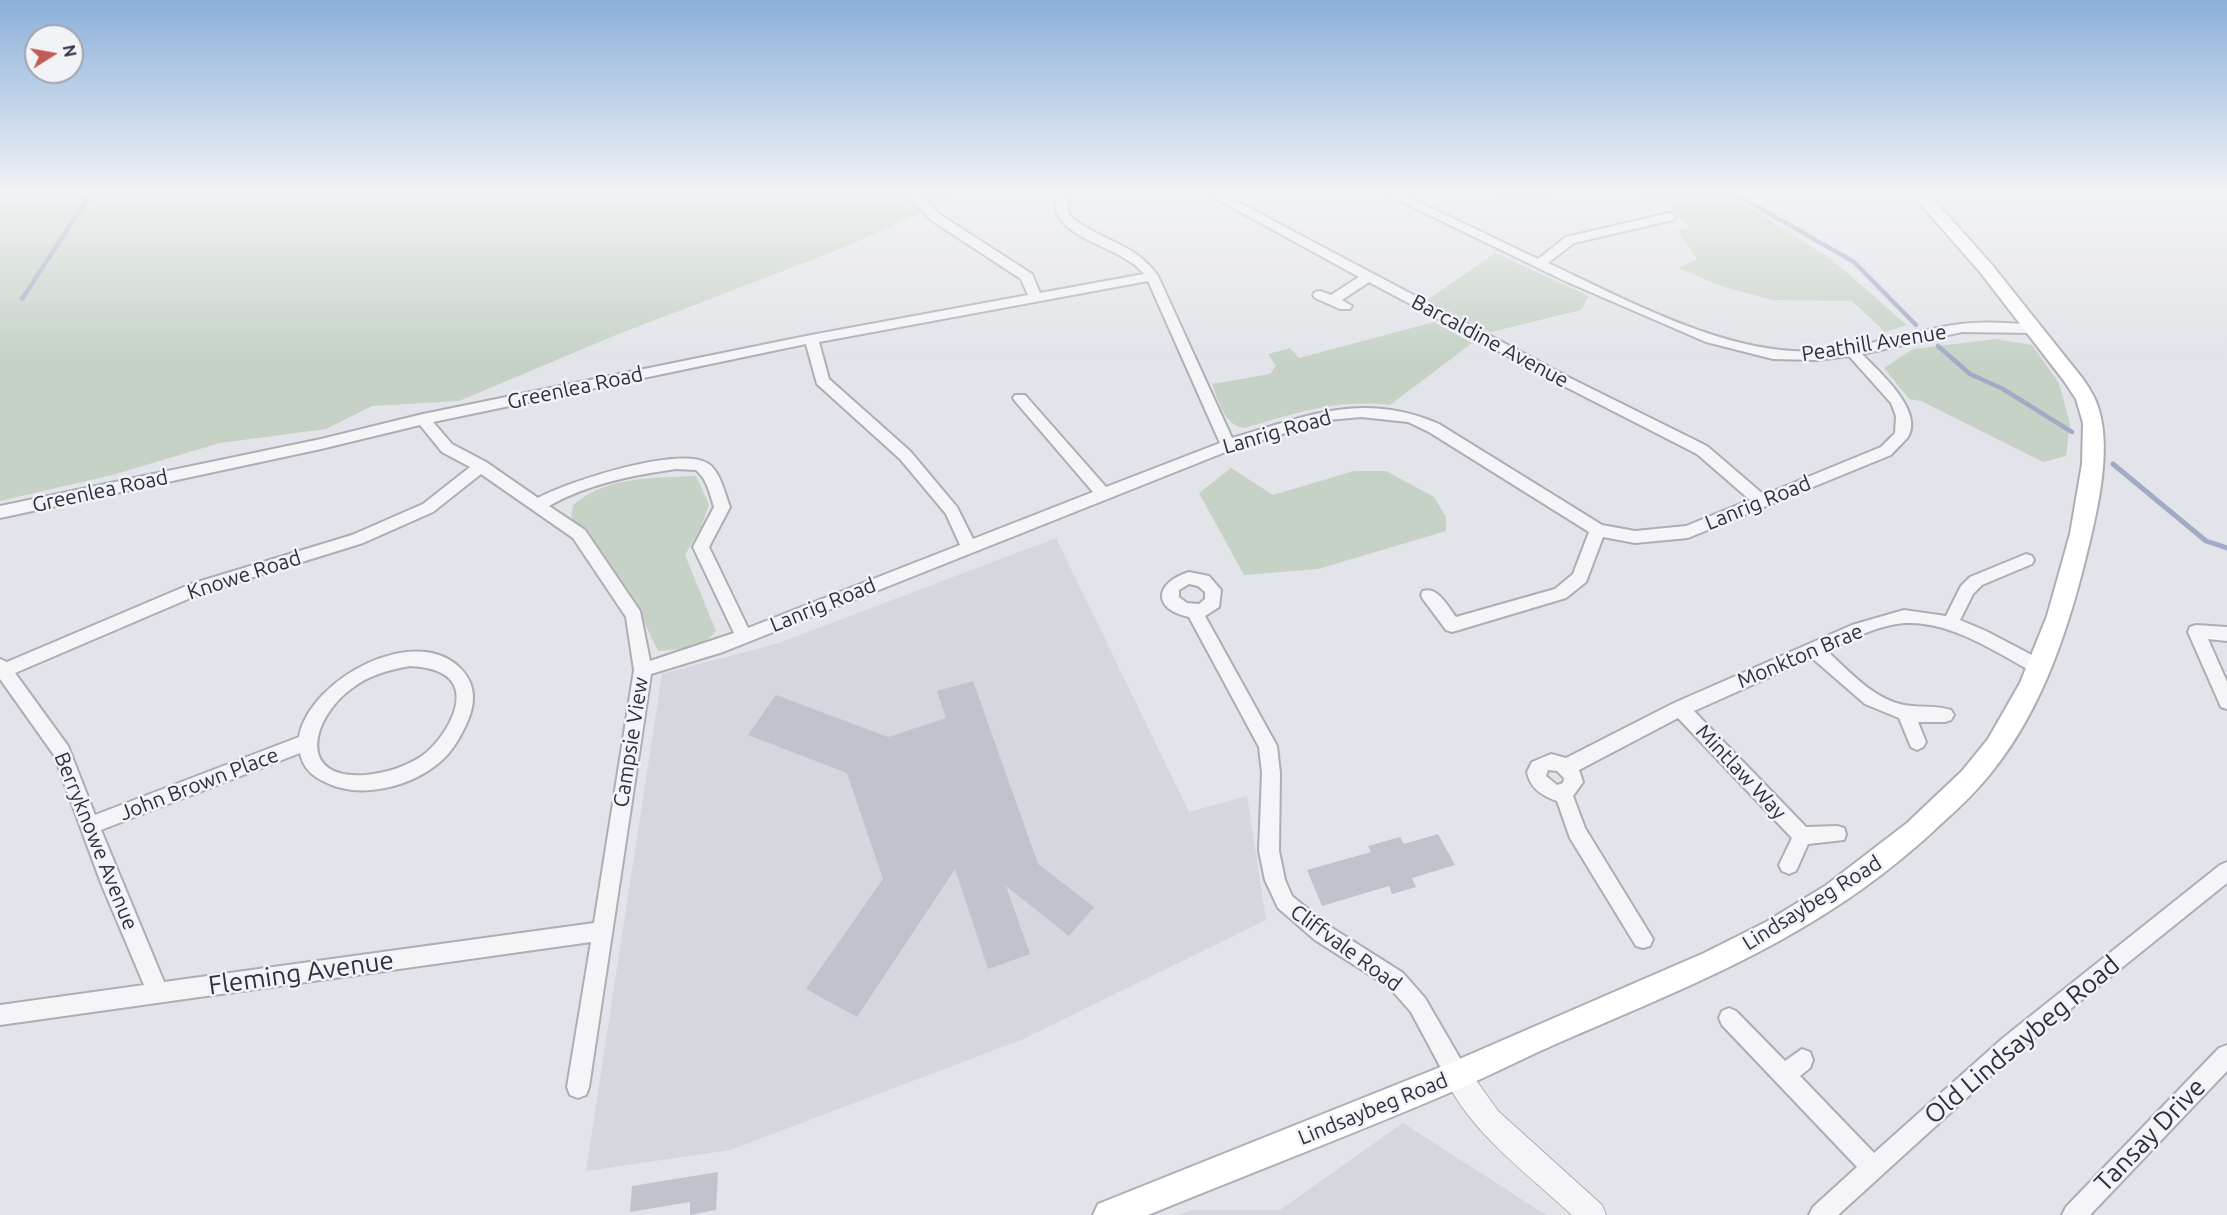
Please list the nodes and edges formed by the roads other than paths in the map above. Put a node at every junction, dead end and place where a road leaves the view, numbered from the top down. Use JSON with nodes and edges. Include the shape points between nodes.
{"nodes":[{"id":1,"x":984,"y":249,"type":"edge"},
{"id":2,"x":1122,"y":249,"type":"edge"},
{"id":3,"x":1317,"y":249,"type":"edge"},
{"id":4,"x":1507,"y":249,"type":"edge"},
{"id":5,"x":1559,"y":249,"type":"edge"},
{"id":6,"x":1970,"y":249,"type":"edge"},
{"id":7,"x":1539,"y":264,"type":"junction"},
{"id":8,"x":1152,"y":276,"type":"junction"},
{"id":9,"x":1369,"y":276,"type":"junction"},
{"id":10,"x":1036,"y":298,"type":"junction"},
{"id":11,"x":1345,"y":306,"type":"dead end"},
{"id":12,"x":2034,"y":329,"type":"junction"},
{"id":13,"x":811,"y":339,"type":"junction"},
{"id":14,"x":1852,"y":351,"type":"junction"},
{"id":15,"x":1020,"y":398,"type":"dead end"},
{"id":16,"x":423,"y":419,"type":"junction"},
{"id":17,"x":1228,"y":444,"type":"junction"},
{"id":18,"x":480,"y":466,"type":"junction"},
{"id":19,"x":1103,"y":494,"type":"junction"},
{"id":20,"x":1762,"y":502,"type":"junction"},
{"id":21,"x":538,"y":505,"type":"junction"},
{"id":22,"x":0,"y":512,"type":"edge"},
{"id":23,"x":1598,"y":530,"type":"junction"},
{"id":24,"x":969,"y":547,"type":"junction"},
{"id":25,"x":2026,"y":560,"type":"dead end"},
{"id":26,"x":1429,"y":595,"type":"dead end"},
{"id":27,"x":1195,"y":612,"type":"dead end"},
{"id":28,"x":1951,"y":622,"type":"junction"},
{"id":29,"x":2227,"y":634,"type":"edge"},
{"id":30,"x":744,"y":636,"type":"junction"},
{"id":31,"x":1814,"y":649,"type":"junction"},
{"id":32,"x":2039,"y":667,"type":"junction"},
{"id":33,"x":1,"y":669,"type":"edge"},
{"id":34,"x":643,"y":670,"type":"junction"},
{"id":35,"x":2227,"y":702,"type":"edge"},
{"id":36,"x":1680,"y":708,"type":"junction"},
{"id":37,"x":1906,"y":714,"type":"junction"},
{"id":38,"x":1945,"y":715,"type":"dead end"},
{"id":39,"x":307,"y":742,"type":"junction"},
{"id":40,"x":1917,"y":742,"type":"dead end"},
{"id":41,"x":1567,"y":767,"type":"junction"},
{"id":42,"x":1563,"y":793,"type":"junction"},
{"id":43,"x":90,"y":826,"type":"junction"},
{"id":44,"x":1838,"y":834,"type":"dead end"},
{"id":45,"x":1802,"y":836,"type":"junction"},
{"id":46,"x":1789,"y":865,"type":"dead end"},
{"id":47,"x":2227,"y":871,"type":"edge"},
{"id":48,"x":602,"y":931,"type":"junction"},
{"id":49,"x":1643,"y":939,"type":"dead end"},
{"id":50,"x":158,"y":993,"type":"junction"},
{"id":51,"x":0,"y":1015,"type":"edge"},
{"id":52,"x":1729,"y":1018,"type":"dead end"},
{"id":53,"x":2227,"y":1056,"type":"edge"},
{"id":54,"x":1802,"y":1060,"type":"dead end"},
{"id":55,"x":1456,"y":1075,"type":"junction"},
{"id":56,"x":1784,"y":1076,"type":"junction"},
{"id":57,"x":578,"y":1088,"type":"dead end"},
{"id":58,"x":1873,"y":1168,"type":"junction"},
{"id":59,"x":1109,"y":1215,"type":"edge"},
{"id":60,"x":1592,"y":1215,"type":"edge"},
{"id":61,"x":1821,"y":1215,"type":"edge"},
{"id":62,"x":2074,"y":1215,"type":"edge"}],
"edges":[{"from":1,"to":10,"type":"street","via":[[1027,277]]},
{"from":2,"to":8,"type":"street","via":[[1143,263]]},
{"from":3,"to":9,"type":"street","name":"Barcaldine Avenue"},
{"from":4,"to":7,"type":"street","name":"Peathill Avenue"},
{"from":5,"to":7,"type":"street"},
{"from":6,"to":12,"type":"main road","name":"Lindsaybeg Road"},
{"from":7,"to":14,"type":"street","name":"Peathill Avenue","via":[[1746,352],[1797,356]]},
{"from":8,"to":10,"type":"street","name":"Greenlea Road"},
{"from":8,"to":17,"type":"street"},
{"from":9,"to":11,"type":"street","via":[[1326,297]]},
{"from":9,"to":20,"type":"street","name":"Barcaldine Avenue","via":[[1702,450]]},
{"from":10,"to":13,"type":"street","name":"Greenlea Road"},
{"from":12,"to":14,"type":"street","name":"Peathill Avenue","via":[[1961,328]]},
{"from":12,"to":32,"type":"main road","name":"Lindsaybeg Road","via":[[2088,402],[2095,443],[2076,556],[2065,599]]},
{"from":13,"to":16,"type":"street","name":"Greenlea Road"},
{"from":13,"to":24,"type":"street","via":[[822,381],[905,455],[952,511]]},
{"from":14,"to":20,"type":"street","name":"Lanrig Road","via":[[1897,401],[1903,416],[1902,434],[1886,451]]},
{"from":15,"to":19,"type":"street"},
{"from":16,"to":18,"type":"street","name":"Campsie View","via":[[447,448]]},
{"from":16,"to":22,"type":"street","name":"Greenlea Road"},
{"from":17,"to":19,"type":"street","name":"Lanrig Road"},
{"from":17,"to":23,"type":"street","name":"Lanrig Road","via":[[1327,415],[1361,412],[1411,418],[1434,428]]},
{"from":18,"to":21,"type":"street","name":"Campsie View"},
{"from":18,"to":33,"type":"street","name":"Knowe Road","via":[[428,507],[357,539],[197,588]]},
{"from":19,"to":24,"type":"street","name":"Lanrig Road"},
{"from":20,"to":23,"type":"street","name":"Lanrig Road","via":[[1688,532],[1635,537]]},
{"from":21,"to":30,"type":"street","via":[[565,491],[621,475],[669,464],[702,466],[722,507],[701,547]]},
{"from":21,"to":34,"type":"street","name":"Campsie View","via":[[579,534],[634,616]]},
{"from":23,"to":26,"type":"street","via":[[1580,578],[1560,594],[1452,625]]},
{"from":24,"to":30,"type":"street","name":"Lanrig Road"},
{"from":25,"to":28,"type":"street","via":[[1976,581]]},
{"from":27,"to":55,"type":"street","name":"Cliffvale Road","via":[[1268,746],[1269,851],[1285,902],[1322,933],[1396,980],[1418,1005]]},
{"from":28,"to":31,"type":"street","name":"Monkton Brae","via":[[1916,616],[1893,618]]},
{"from":28,"to":32,"type":"street","name":"Monkton Brae"},
{"from":29,"to":35,"type":"street","via":[[2196,632]]},
{"from":30,"to":34,"type":"street","name":"Lanrig Road"},
{"from":31,"to":36,"type":"street","name":"Monkton Brae"},
{"from":31,"to":37,"type":"street","via":[[1868,698]]},
{"from":32,"to":55,"type":"main road","name":"Lindsaybeg Road","via":[[1996,747],[1959,791],[1879,864],[1830,898],[1716,961]]},
{"from":33,"to":43,"type":"street","name":"Berryknowe Avenue","via":[[62,751]]},
{"from":34,"to":48,"type":"street","name":"Campsie View"},
{"from":36,"to":41,"type":"street","name":"Monkton Brae"},
{"from":36,"to":45,"type":"street","name":"Mintlaw Way"},
{"from":37,"to":38,"type":"street"},
{"from":37,"to":40,"type":"street"},
{"from":39,"to":39,"type":"street","name":"John Brown Place","via":[[312,720],[326,699],[344,683],[383,664],[410,659],[437,663],[455,673],[465,690],[460,724],[435,755],[410,772],[389,779],[350,784],[323,774],[310,759]]},
{"from":39,"to":43,"type":"street","name":"John Brown Place"},
{"from":41,"to":42,"type":"street","via":[[1574,782]]},
{"from":41,"to":42,"type":"street","name":"Monkton Brae","via":[[1545,763],[1536,774],[1548,790]]},
{"from":42,"to":49,"type":"street","via":[[1577,832]]},
{"from":43,"to":50,"type":"street","name":"Berryknowe Avenue"},
{"from":44,"to":45,"type":"street","name":"Mintlaw Way"},
{"from":45,"to":46,"type":"street","name":"Mintlaw Way"},
{"from":47,"to":58,"type":"street","name":"Old Lindsaybeg Road","via":[[2010,1045]]},
{"from":48,"to":50,"type":"street","name":"Fleming Avenue"},
{"from":48,"to":57,"type":"street","name":"Campsie View"},
{"from":50,"to":51,"type":"street","name":"Fleming Avenue"},
{"from":52,"to":56,"type":"street"},
{"from":53,"to":62,"type":"street","name":"Tansay Drive"},
{"from":54,"to":56,"type":"street"},
{"from":55,"to":59,"type":"main road","name":"Lindsaybeg Road"},
{"from":55,"to":60,"type":"street","via":[[1489,1120]]},
{"from":56,"to":58,"type":"street"},
{"from":58,"to":61,"type":"street","name":"Old Lindsaybeg Road"}]}
